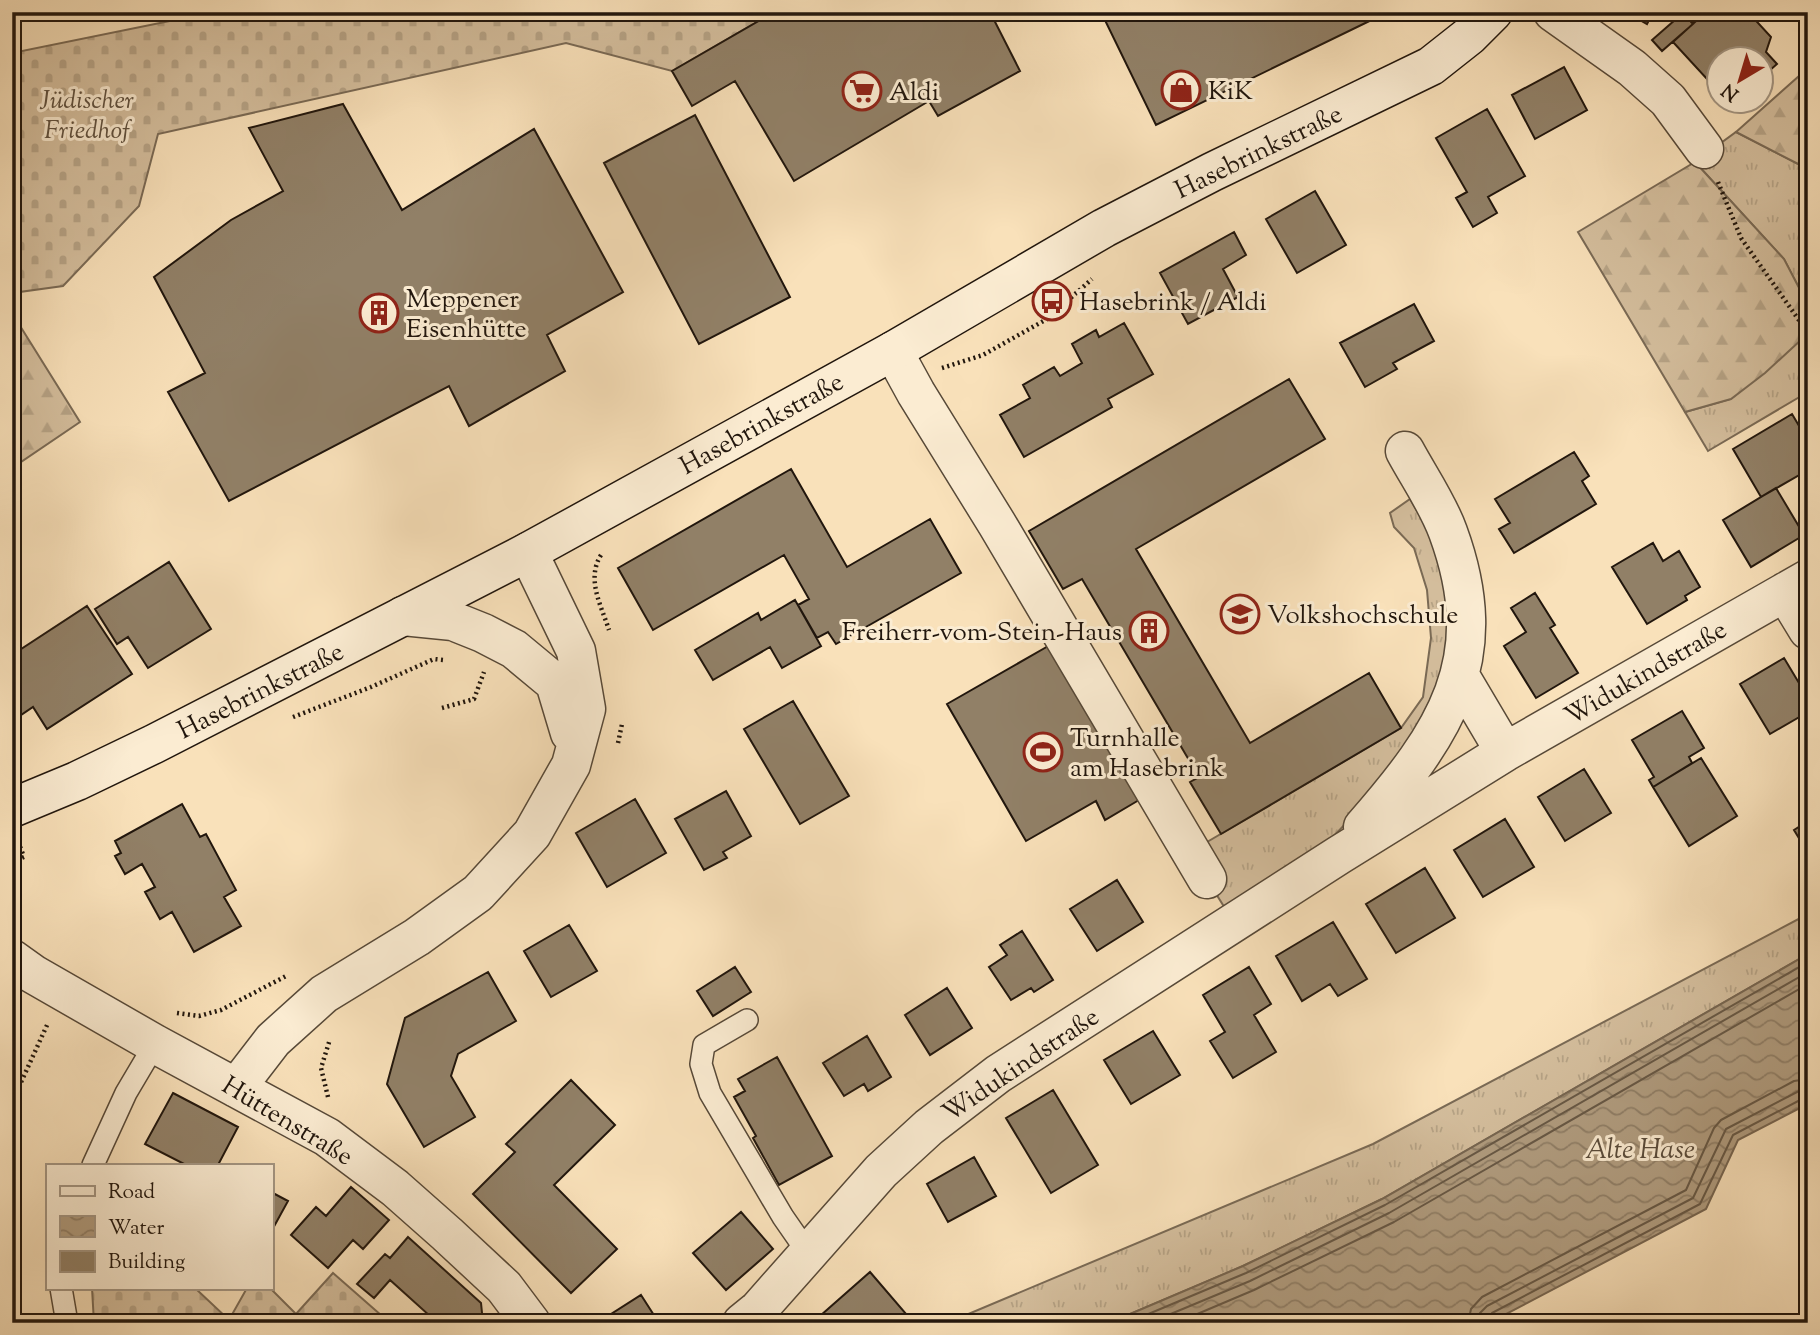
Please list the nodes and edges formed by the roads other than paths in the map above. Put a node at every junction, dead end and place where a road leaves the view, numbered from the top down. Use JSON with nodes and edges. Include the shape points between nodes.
{"nodes":[{"id":1,"x":1493,"y":12,"type":"edge"},
{"id":2,"x":1553,"y":12,"type":"edge"},
{"id":3,"x":1704,"y":149,"type":"road end"},
{"id":4,"x":893,"y":351,"type":"junction"},
{"id":5,"x":1405,"y":452,"type":"dead end"},
{"id":6,"x":528,"y":552,"type":"junction"},
{"id":7,"x":1797,"y":585,"type":"edge"},
{"id":8,"x":404,"y":616,"type":"junction"},
{"id":9,"x":1808,"y":630,"type":"edge"},
{"id":10,"x":1460,"y":676,"type":"junction"},
{"id":11,"x":575,"y":752,"type":"junction"},
{"id":12,"x":1505,"y":752,"type":"junction"},
{"id":13,"x":18,"y":831,"type":"edge"},
{"id":14,"x":1339,"y":855,"type":"junction"},
{"id":15,"x":1207,"y":879,"type":"dead end"},
{"id":16,"x":12,"y":959,"type":"edge"},
{"id":17,"x":747,"y":1020,"type":"dead end"},
{"id":18,"x":155,"y":1045,"type":"junction"},
{"id":19,"x":236,"y":1087,"type":"junction"},
{"id":20,"x":93,"y":1164,"type":"edge"},
{"id":21,"x":808,"y":1253,"type":"junction"},
{"id":22,"x":61,"y":1290,"type":"edge"},
{"id":23,"x":66,"y":1323,"type":"edge"},
{"id":24,"x":531,"y":1323,"type":"edge"},
{"id":25,"x":743,"y":1323,"type":"edge"}],
"edges":[{"from":1,"to":4,"type":"street","name":"Hasebrinkstraße","via":[[1432,66],[1104,228]]},
{"from":2,"to":3,"type":"street","via":[[1632,68],[1668,100]]},
{"from":4,"to":6,"type":"street","name":"Hasebrinkstraße"},
{"from":4,"to":15,"type":"street"},
{"from":5,"to":10,"type":"street","name":"Widukindstraße","via":[[1448,530],[1463,580],[1467,636]]},
{"from":6,"to":8,"type":"street","name":"Hasebrinkstraße"},
{"from":6,"to":11,"type":"street","via":[[576,651],[586,709]]},
{"from":7,"to":9,"type":"street","name":"Widukindstraße"},
{"from":7,"to":12,"type":"street","name":"Widukindstraße"},
{"from":8,"to":11,"type":"street","via":[[453,621],[514,649],[555,683]]},
{"from":8,"to":13,"type":"street","name":"Hasebrinkstraße","via":[[77,781]]},
{"from":10,"to":12,"type":"street"},
{"from":10,"to":14,"type":"street","name":"Widukindstraße","via":[[1450,708],[1407,777]]},
{"from":11,"to":19,"type":"street","via":[[532,834],[478,892],[324,994],[273,1040]]},
{"from":12,"to":14,"type":"street","name":"Widukindstraße"},
{"from":14,"to":21,"type":"street","name":"Widukindstraße","via":[[998,1074],[881,1171]]},
{"from":16,"to":18,"type":"street","name":"Hüttenstraße"},
{"from":17,"to":21,"type":"lane","via":[[704,1045],[701,1064],[710,1093]]},
{"from":18,"to":19,"type":"street","name":"Hüttenstraße"},
{"from":18,"to":20,"type":"lane","via":[[126,1093]]},
{"from":19,"to":24,"type":"street","name":"Hüttenstraße","via":[[327,1137],[394,1188],[504,1287]]},
{"from":21,"to":25,"type":"street","name":"Widukindstraße"},
{"from":22,"to":23,"type":"lane"}]}
